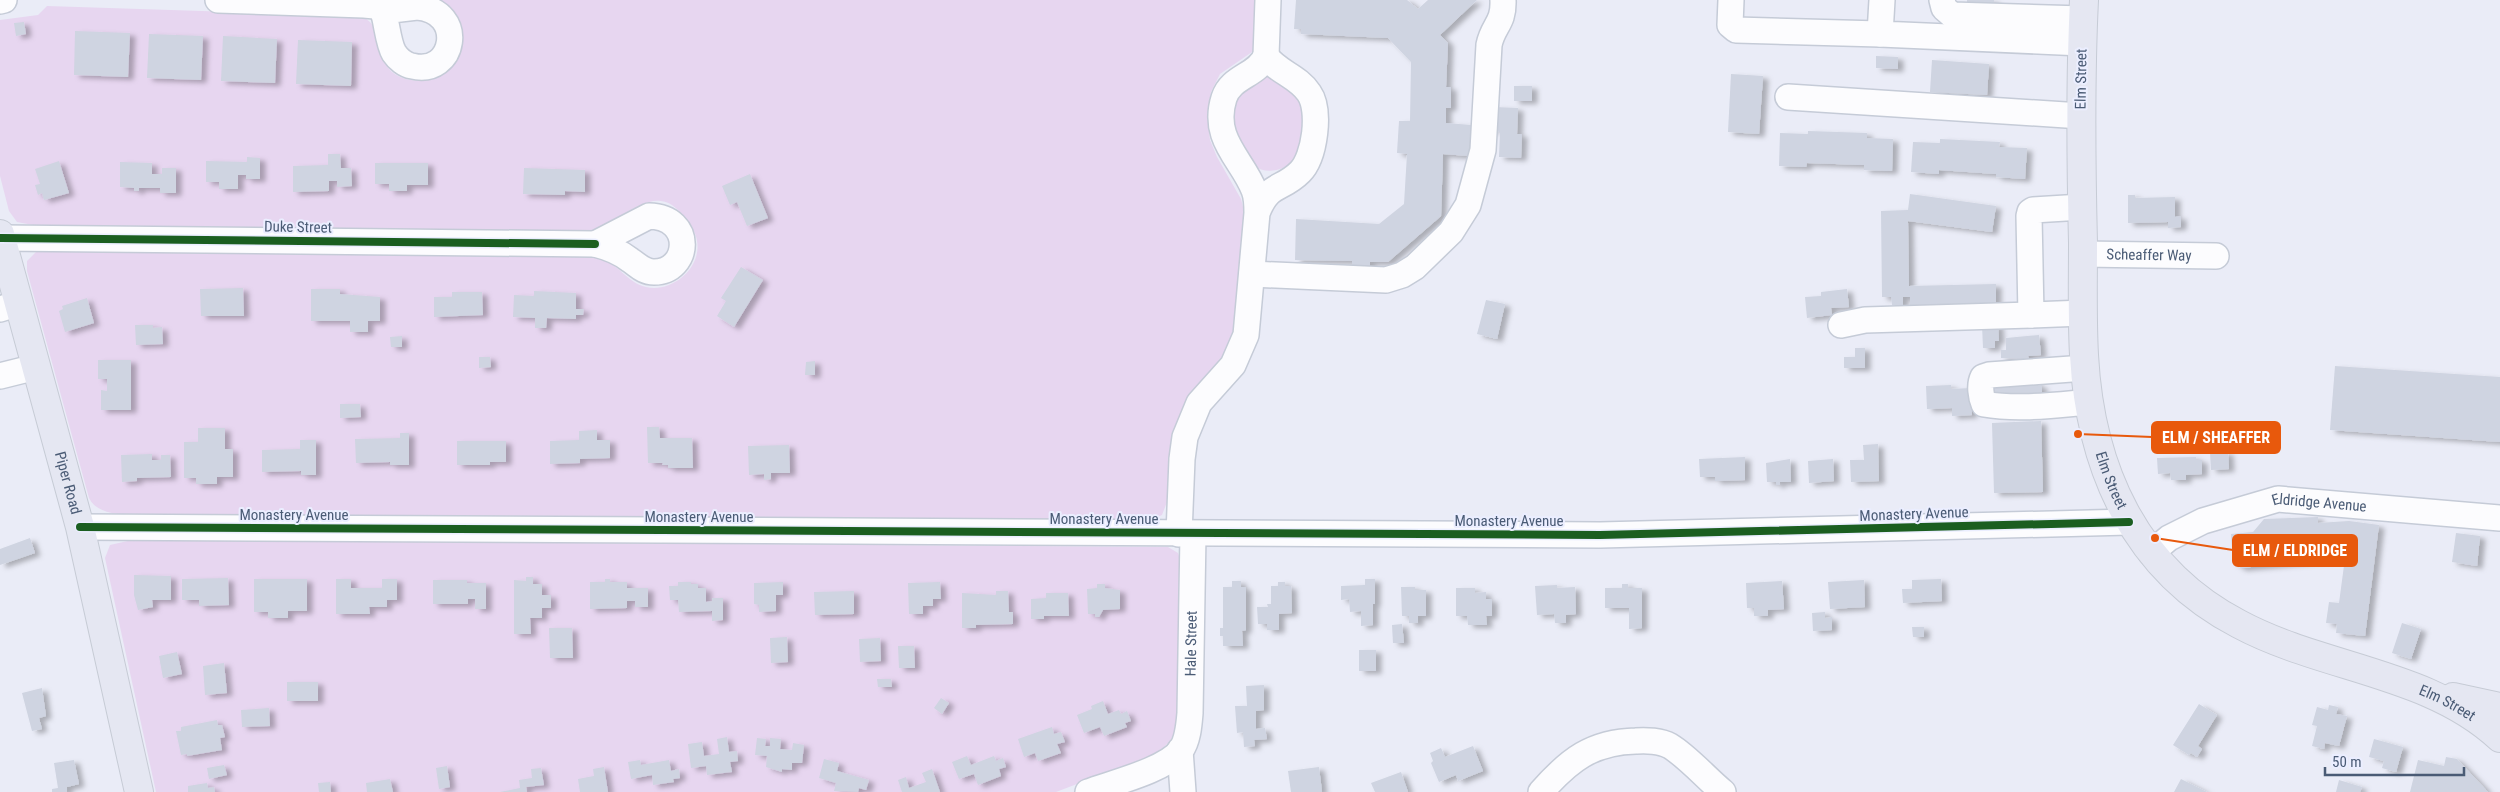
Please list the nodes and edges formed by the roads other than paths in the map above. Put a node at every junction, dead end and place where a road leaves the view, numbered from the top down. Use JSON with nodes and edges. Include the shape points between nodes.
{"nodes":[{"id":1,"x":4,"y":0,"type":"edge"},
{"id":2,"x":218,"y":0,"type":"edge"},
{"id":3,"x":1268,"y":0,"type":"edge"},
{"id":4,"x":1503,"y":0,"type":"edge"},
{"id":5,"x":1731,"y":0,"type":"edge"},
{"id":6,"x":1882,"y":0,"type":"edge"},
{"id":7,"x":1942,"y":0,"type":"edge"},
{"id":8,"x":0,"y":1,"type":"edge"},
{"id":9,"x":383,"y":11,"type":"dead end"},
{"id":10,"x":2083,"y":21,"type":"edge"},
{"id":11,"x":1880,"y":34,"type":"junction"},
{"id":12,"x":1266,"y":56,"type":"junction"},
{"id":13,"x":1788,"y":96,"type":"dead end"},
{"id":14,"x":2081,"y":116,"type":"junction"},
{"id":15,"x":2082,"y":208,"type":"junction"},
{"id":16,"x":1258,"y":212,"type":"junction"},
{"id":17,"x":0,"y":236,"type":"edge"},
{"id":18,"x":595,"y":244,"type":"dead end"},
{"id":19,"x":2083,"y":254,"type":"junction"},
{"id":20,"x":2216,"y":256,"type":"dead end"},
{"id":21,"x":1252,"y":274,"type":"junction"},
{"id":22,"x":9,"y":306,"type":"edge"},
{"id":23,"x":2084,"y":313,"type":"junction"},
{"id":24,"x":2031,"y":315,"type":"junction"},
{"id":25,"x":1841,"y":325,"type":"dead end"},
{"id":26,"x":36,"y":367,"type":"junction"},
{"id":27,"x":2085,"y":368,"type":"junction"},
{"id":28,"x":0,"y":376,"type":"edge"},
{"id":29,"x":2089,"y":402,"type":"junction"},
{"id":30,"x":2500,"y":518,"type":"edge"},
{"id":31,"x":2129,"y":522,"type":"junction"},
{"id":32,"x":80,"y":527,"type":"junction"},
{"id":33,"x":1186,"y":534,"type":"junction"},
{"id":34,"x":2151,"y":553,"type":"junction"},
{"id":35,"x":2421,"y":691,"type":"junction"},
{"id":36,"x":2500,"y":707,"type":"edge"},
{"id":37,"x":2500,"y":738,"type":"edge"},
{"id":38,"x":1180,"y":750,"type":"junction"},
{"id":39,"x":139,"y":792,"type":"edge"},
{"id":40,"x":1088,"y":792,"type":"edge"},
{"id":41,"x":1183,"y":792,"type":"edge"},
{"id":42,"x":1541,"y":792,"type":"edge"},
{"id":43,"x":1723,"y":792,"type":"edge"}],
"edges":[{"from":1,"to":8,"type":"street"},
{"from":2,"to":9,"type":"street","via":[[364,5]]},
{"from":3,"to":12,"type":"street"},
{"from":4,"to":21,"type":"street","via":[[1503,16],[1489,45],[1482,157],[1468,206],[1451,232],[1415,267],[1386,280]]},
{"from":5,"to":11,"type":"street","via":[[1730,24],[1736,30]]},
{"from":6,"to":11,"type":"street"},
{"from":7,"to":10,"type":"street","via":[[1944,8],[1952,15]]},
{"from":10,"to":11,"type":"street"},
{"from":10,"to":14,"type":"main road","name":"Elm Street"},
{"from":12,"to":16,"type":"street","via":[[1258,69],[1236,80],[1228,89],[1222,115],[1226,142],[1254,188]]},
{"from":12,"to":16,"type":"street","via":[[1271,64],[1308,91],[1315,104],[1316,118],[1306,164],[1296,176],[1263,197]]},
{"from":13,"to":14,"type":"street"},
{"from":14,"to":15,"type":"main road","name":"Elm Street"},
{"from":15,"to":19,"type":"main road","name":"Elm Street"},
{"from":15,"to":24,"type":"street","via":[[2030,212]]},
{"from":16,"to":21,"type":"street","name":"Hale Street"},
{"from":17,"to":18,"type":"street","name":"Duke Street"},
{"from":17,"to":22,"type":"main road","name":"Piper Road"},
{"from":19,"to":20,"type":"street","name":"Scheaffer Way"},
{"from":19,"to":23,"type":"main road","name":"Elm Street"},
{"from":21,"to":33,"type":"street","name":"Hale Street","via":[[1248,324],[1242,348],[1228,373],[1199,403],[1185,437],[1182,459]]},
{"from":22,"to":26,"type":"main road","name":"Piper Road"},
{"from":23,"to":24,"type":"street"},
{"from":23,"to":27,"type":"main road","name":"Elm Street"},
{"from":24,"to":25,"type":"street","via":[[1865,320]]},
{"from":26,"to":28,"type":"street"},
{"from":26,"to":32,"type":"main road","name":"Piper Road"},
{"from":27,"to":29,"type":"main road","name":"Elm Street"},
{"from":27,"to":29,"type":"street","via":[[1989,375],[1981,382],[1982,399],[1984,404],[1998,406]]},
{"from":29,"to":31,"type":"main road","name":"Elm Street","via":[[2103,464]]},
{"from":30,"to":34,"type":"street","name":"Eldridge Avenue","via":[[2278,500],[2203,521],[2169,538]]},
{"from":31,"to":33,"type":"street","name":"Monastery Avenue","via":[[1654,535]]},
{"from":31,"to":34,"type":"main road","name":"Elm Street"},
{"from":32,"to":33,"type":"street","name":"Monastery Avenue"},
{"from":32,"to":39,"type":"main road","name":"Piper Road"},
{"from":33,"to":38,"type":"street","name":"Hale Street","via":[[1190,713],[1186,739]]},
{"from":34,"to":35,"type":"main road","name":"Elm Street","via":[[2190,592],[2239,624],[2297,650]]},
{"from":35,"to":36,"type":"main road"},
{"from":35,"to":37,"type":"main road","name":"Elm Street","via":[[2471,715]]},
{"from":38,"to":40,"type":"street","via":[[1153,768]]},
{"from":38,"to":41,"type":"street","name":"Hale Street"},
{"from":42,"to":43,"type":"street","via":[[1566,766],[1599,746],[1647,740],[1669,746]]}]}
